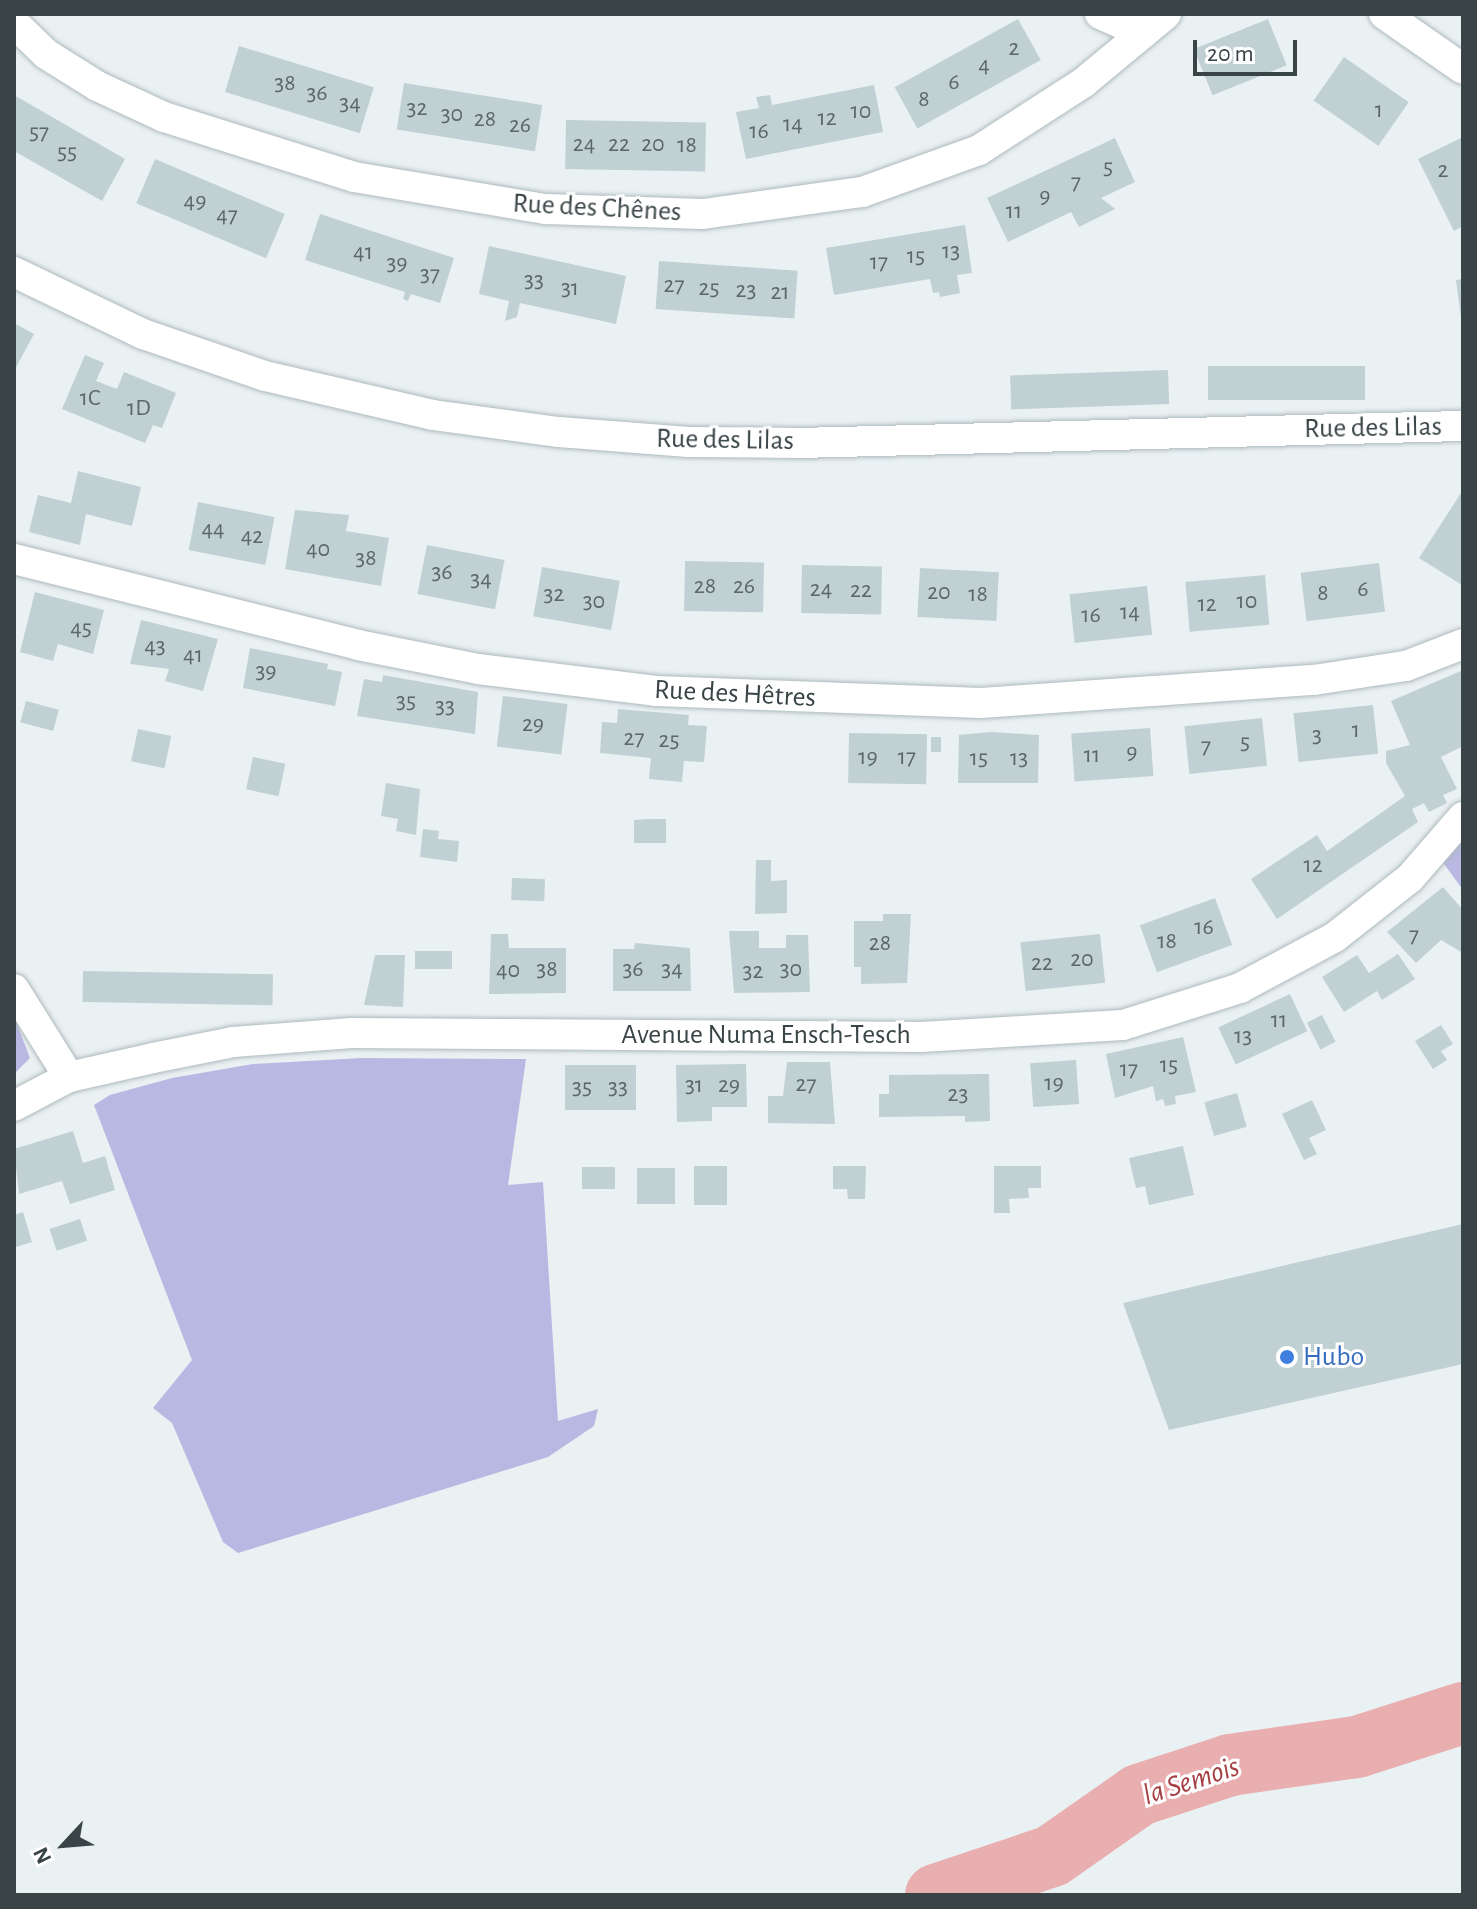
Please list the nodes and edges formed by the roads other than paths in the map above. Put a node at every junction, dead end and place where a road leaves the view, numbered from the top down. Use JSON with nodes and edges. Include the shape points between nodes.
{"nodes":[{"id":1,"x":1100,"y":14,"type":"edge"},
{"id":2,"x":1384,"y":14,"type":"edge"},
{"id":3,"x":14,"y":23,"type":"edge"},
{"id":4,"x":1155,"y":23,"type":"edge"},
{"id":5,"x":1463,"y":69,"type":"edge"},
{"id":6,"x":14,"y":272,"type":"edge"},
{"id":7,"x":1463,"y":426,"type":"edge"},
{"id":8,"x":14,"y":559,"type":"edge"},
{"id":9,"x":1463,"y":644,"type":"edge"},
{"id":10,"x":1463,"y":817,"type":"edge"},
{"id":11,"x":14,"y":989,"type":"edge"},
{"id":12,"x":69,"y":1077,"type":"junction"},
{"id":13,"x":14,"y":1106,"type":"edge"}],
"edges":[{"from":1,"to":4,"type":"street"},
{"from":2,"to":5,"type":"street"},
{"from":3,"to":4,"type":"street","name":"Rue des Chênes","via":[[46,54],[150,111],[354,177],[546,209],[703,214],[862,192],[979,150],[1037,116]]},
{"from":6,"to":7,"type":"street","name":"Rue des Lilas","via":[[143,334],[265,376],[433,415],[559,432],[689,442],[799,443]]},
{"from":8,"to":9,"type":"street","name":"Rue des Hêtres","via":[[358,645],[478,669],[656,691],[981,703],[1314,680],[1406,666]]},
{"from":10,"to":12,"type":"street","name":"Avenue Numa Ensch-Tesch","via":[[1410,878],[1335,937],[1240,988],[1123,1025],[921,1037],[352,1033],[233,1042]]},
{"from":11,"to":12,"type":"street"},
{"from":12,"to":13,"type":"street","name":"Avenue Numa Ensch-Tesch"}]}
